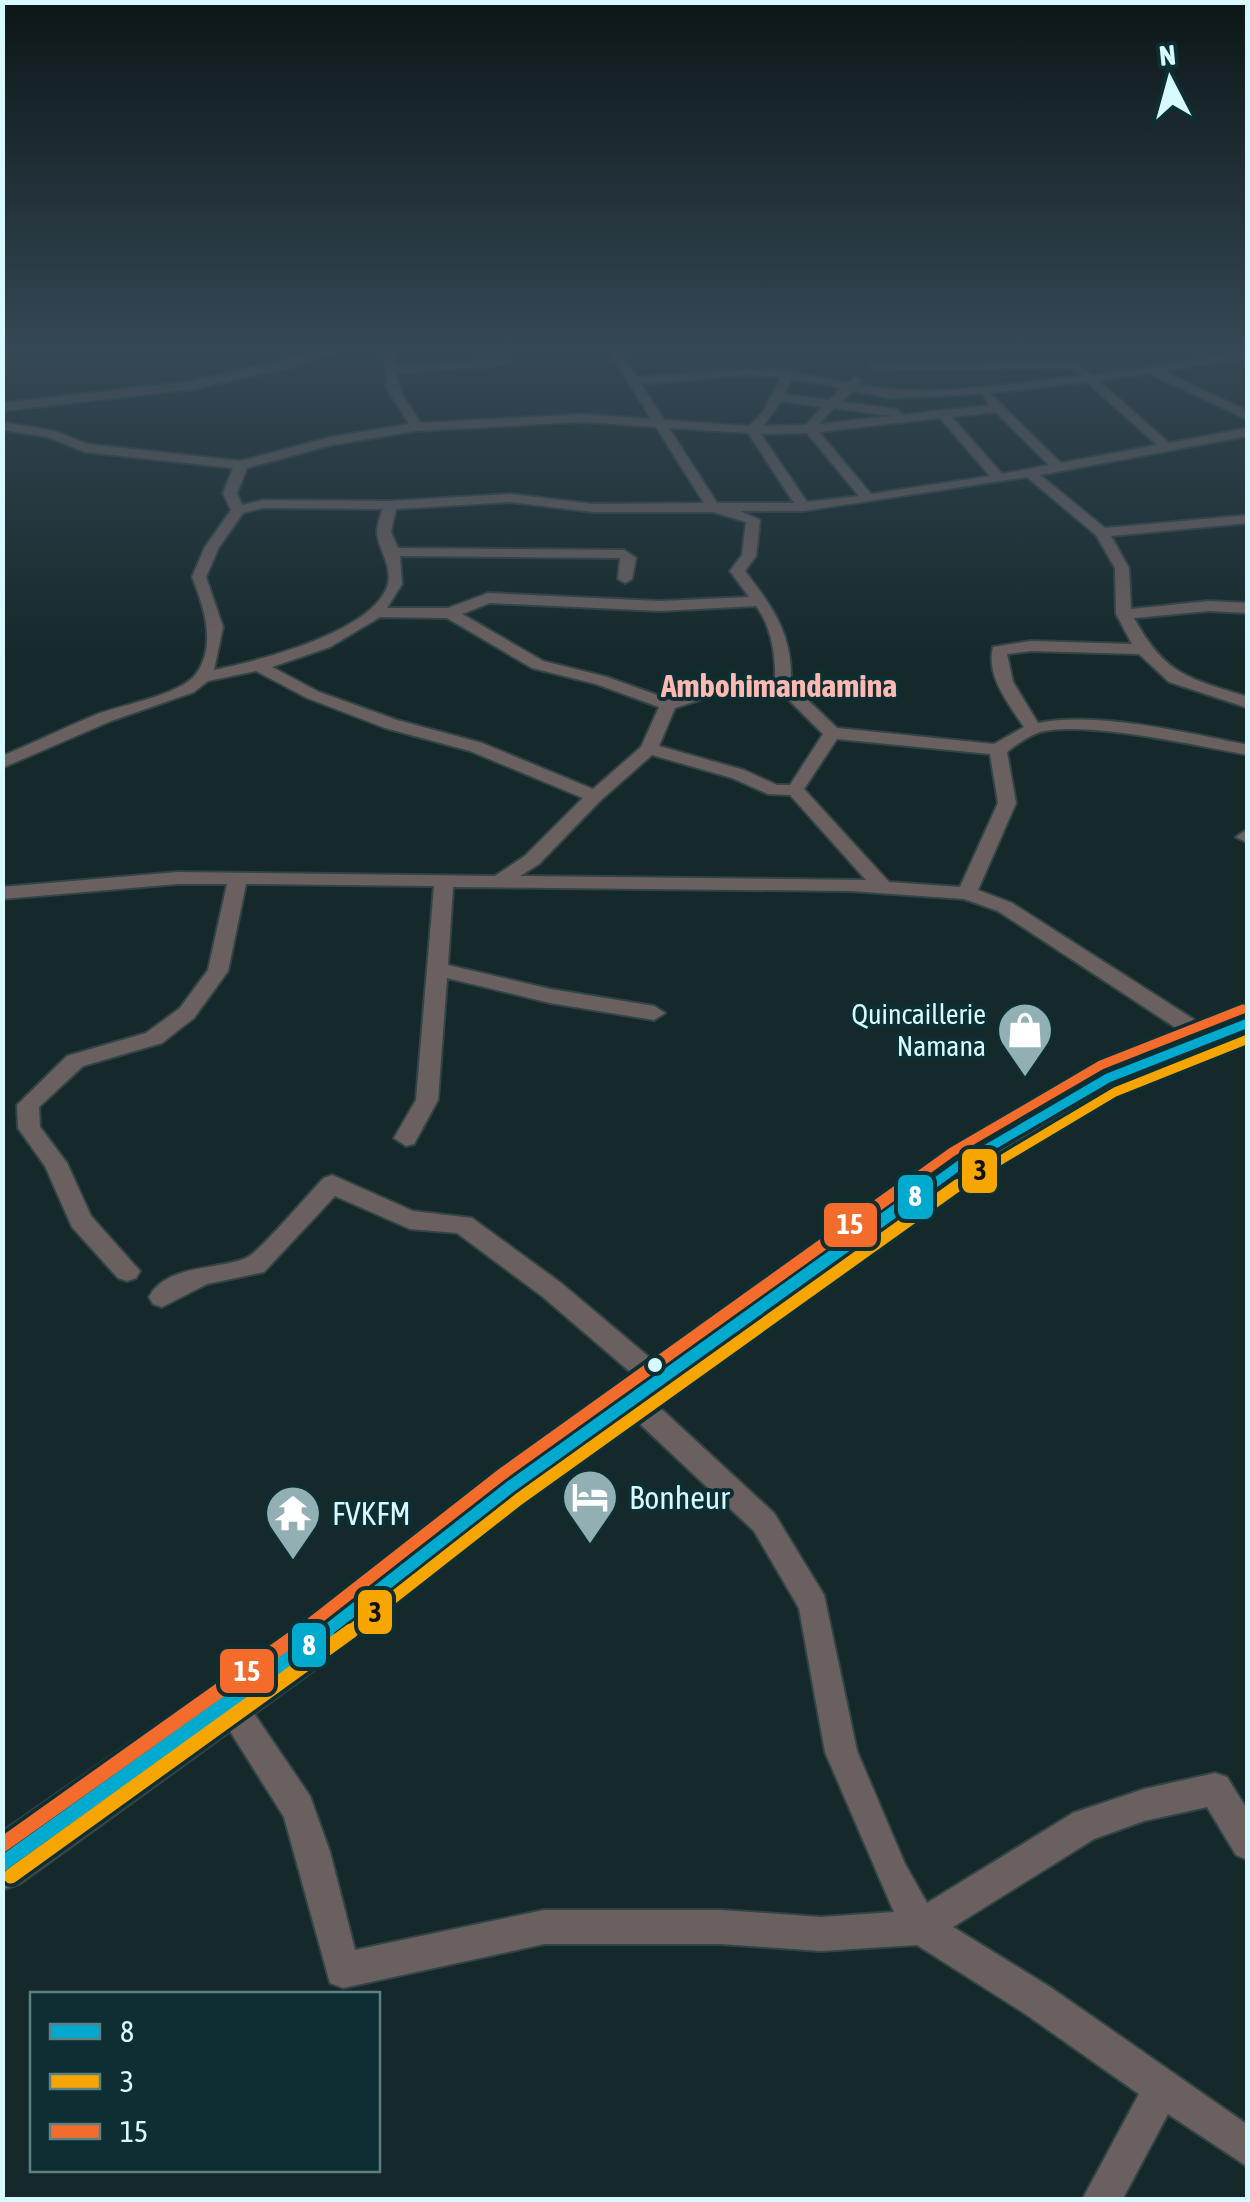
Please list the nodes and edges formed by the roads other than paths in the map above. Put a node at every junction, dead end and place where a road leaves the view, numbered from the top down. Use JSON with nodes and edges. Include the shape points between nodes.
{"nodes":[{"id":1,"x":147,"y":455,"type":"edge"},
{"id":2,"x":282,"y":455,"type":"edge"},
{"id":3,"x":682,"y":455,"type":"edge"},
{"id":4,"x":768,"y":455,"type":"edge"},
{"id":5,"x":831,"y":455,"type":"edge"},
{"id":6,"x":978,"y":455,"type":"edge"},
{"id":7,"x":1045,"y":455,"type":"edge"},
{"id":8,"x":1128,"y":455,"type":"edge"},
{"id":9,"x":242,"y":465,"type":"junction"},
{"id":10,"x":1058,"y":467,"type":"junction"},
{"id":11,"x":1030,"y":473,"type":"junction"},
{"id":12,"x":999,"y":479,"type":"junction"},
{"id":13,"x":866,"y":496,"type":"junction"},
{"id":14,"x":390,"y":505,"type":"junction"},
{"id":15,"x":713,"y":508,"type":"junction"},
{"id":16,"x":803,"y":508,"type":"junction"},
{"id":17,"x":238,"y":510,"type":"junction"},
{"id":18,"x":1248,"y":519,"type":"edge"},
{"id":19,"x":1102,"y":532,"type":"junction"},
{"id":20,"x":394,"y":552,"type":"junction"},
{"id":21,"x":626,"y":578,"type":"dead end"},
{"id":22,"x":762,"y":601,"type":"junction"},
{"id":23,"x":1248,"y":608,"type":"edge"},
{"id":24,"x":377,"y":612,"type":"junction"},
{"id":25,"x":450,"y":613,"type":"junction"},
{"id":26,"x":1124,"y":614,"type":"junction"},
{"id":27,"x":1143,"y":649,"type":"junction"},
{"id":28,"x":258,"y":666,"type":"junction"},
{"id":29,"x":204,"y":677,"type":"junction"},
{"id":30,"x":783,"y":685,"type":"junction"},
{"id":31,"x":1248,"y":704,"type":"edge"},
{"id":32,"x":668,"y":705,"type":"junction"},
{"id":33,"x":1033,"y":727,"type":"junction"},
{"id":34,"x":832,"y":734,"type":"junction"},
{"id":35,"x":649,"y":750,"type":"junction"},
{"id":36,"x":998,"y":750,"type":"junction"},
{"id":37,"x":1248,"y":750,"type":"edge"},
{"id":38,"x":2,"y":763,"type":"edge"},
{"id":39,"x":795,"y":790,"type":"junction"},
{"id":40,"x":596,"y":796,"type":"junction"},
{"id":41,"x":502,"y":879,"type":"junction"},
{"id":42,"x":237,"y":880,"type":"junction"},
{"id":43,"x":444,"y":881,"type":"junction"},
{"id":44,"x":882,"y":886,"type":"junction"},
{"id":45,"x":2,"y":892,"type":"edge"},
{"id":46,"x":967,"y":893,"type":"junction"},
{"id":47,"x":439,"y":970,"type":"junction"},
{"id":48,"x":654,"y":1013,"type":"dead end"},
{"id":49,"x":1248,"y":1022,"type":"edge"},
{"id":50,"x":1207,"y":1038,"type":"junction"},
{"id":51,"x":406,"y":1138,"type":"dead end"},
{"id":52,"x":126,"y":1271,"type":"dead end"},
{"id":53,"x":162,"y":1297,"type":"dead end"},
{"id":54,"x":646,"y":1391,"type":"junction"},
{"id":55,"x":229,"y":1704,"type":"junction"},
{"id":56,"x":1248,"y":1843,"type":"edge"},
{"id":57,"x":2,"y":1864,"type":"edge"},
{"id":58,"x":921,"y":1927,"type":"junction"},
{"id":59,"x":1162,"y":2090,"type":"junction"},
{"id":60,"x":1248,"y":2148,"type":"edge"},
{"id":61,"x":1101,"y":2200,"type":"edge"}],
"edges":[{"from":1,"to":9,"type":"street"},
{"from":2,"to":9,"type":"street"},
{"from":3,"to":15,"type":"street"},
{"from":4,"to":16,"type":"street"},
{"from":5,"to":13,"type":"street"},
{"from":6,"to":12,"type":"street"},
{"from":7,"to":10,"type":"street"},
{"from":8,"to":10,"type":"street"},
{"from":9,"to":17,"type":"street","via":[[230,493]]},
{"from":10,"to":11,"type":"street"},
{"from":11,"to":12,"type":"street"},
{"from":11,"to":19,"type":"street"},
{"from":12,"to":13,"type":"street"},
{"from":13,"to":16,"type":"street"},
{"from":14,"to":15,"type":"street","via":[[511,498],[592,508]]},
{"from":14,"to":17,"type":"street","via":[[262,504]]},
{"from":14,"to":20,"type":"street","via":[[384,532]]},
{"from":15,"to":16,"type":"street"},
{"from":15,"to":22,"type":"street","via":[[754,520],[748,556],[737,571]]},
{"from":17,"to":29,"type":"street","via":[[199,577],[216,617],[217,646]]},
{"from":18,"to":19,"type":"street"},
{"from":19,"to":26,"type":"street","via":[[1122,568]]},
{"from":20,"to":21,"type":"street","via":[[624,554]]},
{"from":20,"to":24,"type":"street","via":[[394,584]]},
{"from":22,"to":25,"type":"street","via":[[660,606],[488,598]]},
{"from":22,"to":30,"type":"street","via":[[784,663]]},
{"from":23,"to":26,"type":"street"},
{"from":24,"to":25,"type":"street"},
{"from":24,"to":28,"type":"street","via":[[324,644]]},
{"from":25,"to":32,"type":"street","via":[[538,665]]},
{"from":26,"to":27,"type":"street"},
{"from":27,"to":31,"type":"street","via":[[1175,679]]},
{"from":27,"to":33,"type":"street","via":[[999,650],[1005,688]]},
{"from":28,"to":29,"type":"street"},
{"from":28,"to":40,"type":"street","via":[[329,701],[476,747]]},
{"from":29,"to":38,"type":"street"},
{"from":30,"to":32,"type":"street","via":[[726,686]]},
{"from":30,"to":34,"type":"street"},
{"from":32,"to":35,"type":"street"},
{"from":33,"to":36,"type":"street"},
{"from":33,"to":37,"type":"street","via":[[1066,722]]},
{"from":34,"to":36,"type":"street"},
{"from":34,"to":39,"type":"street"},
{"from":35,"to":39,"type":"street","via":[[774,790]]},
{"from":35,"to":40,"type":"street"},
{"from":36,"to":46,"type":"street","via":[[1007,804]]},
{"from":39,"to":44,"type":"street"},
{"from":40,"to":41,"type":"street","via":[[532,860]]},
{"from":41,"to":43,"type":"street"},
{"from":41,"to":44,"type":"street"},
{"from":42,"to":43,"type":"street"},
{"from":42,"to":45,"type":"street","via":[[178,878]]},
{"from":42,"to":52,"type":"street","via":[[218,971],[188,1013],[154,1038],[75,1060],[28,1105],[29,1128],[81,1221]]},
{"from":43,"to":47,"type":"street"},
{"from":44,"to":46,"type":"street"},
{"from":46,"to":50,"type":"street","via":[[1005,906]]},
{"from":47,"to":48,"type":"street"},
{"from":47,"to":51,"type":"street","via":[[426,1100]]},
{"from":49,"to":50,"type":"main road"},
{"from":50,"to":54,"type":"main road","via":[[1108,1078],[961,1164]]},
{"from":53,"to":54,"type":"street","via":[[201,1275],[254,1265],[332,1184],[410,1220],[463,1224],[552,1290]]},
{"from":54,"to":55,"type":"main road"},
{"from":54,"to":58,"type":"street","via":[[764,1522],[813,1605],[841,1752]]},
{"from":55,"to":57,"type":"main road"},
{"from":55,"to":58,"type":"street","via":[[298,1808],[343,1970],[544,1927],[822,1934]]},
{"from":56,"to":58,"type":"street","via":[[1214,1789],[1144,1804],[1085,1825]]},
{"from":58,"to":59,"type":"street"},
{"from":59,"to":60,"type":"street"},
{"from":59,"to":61,"type":"street"}]}
